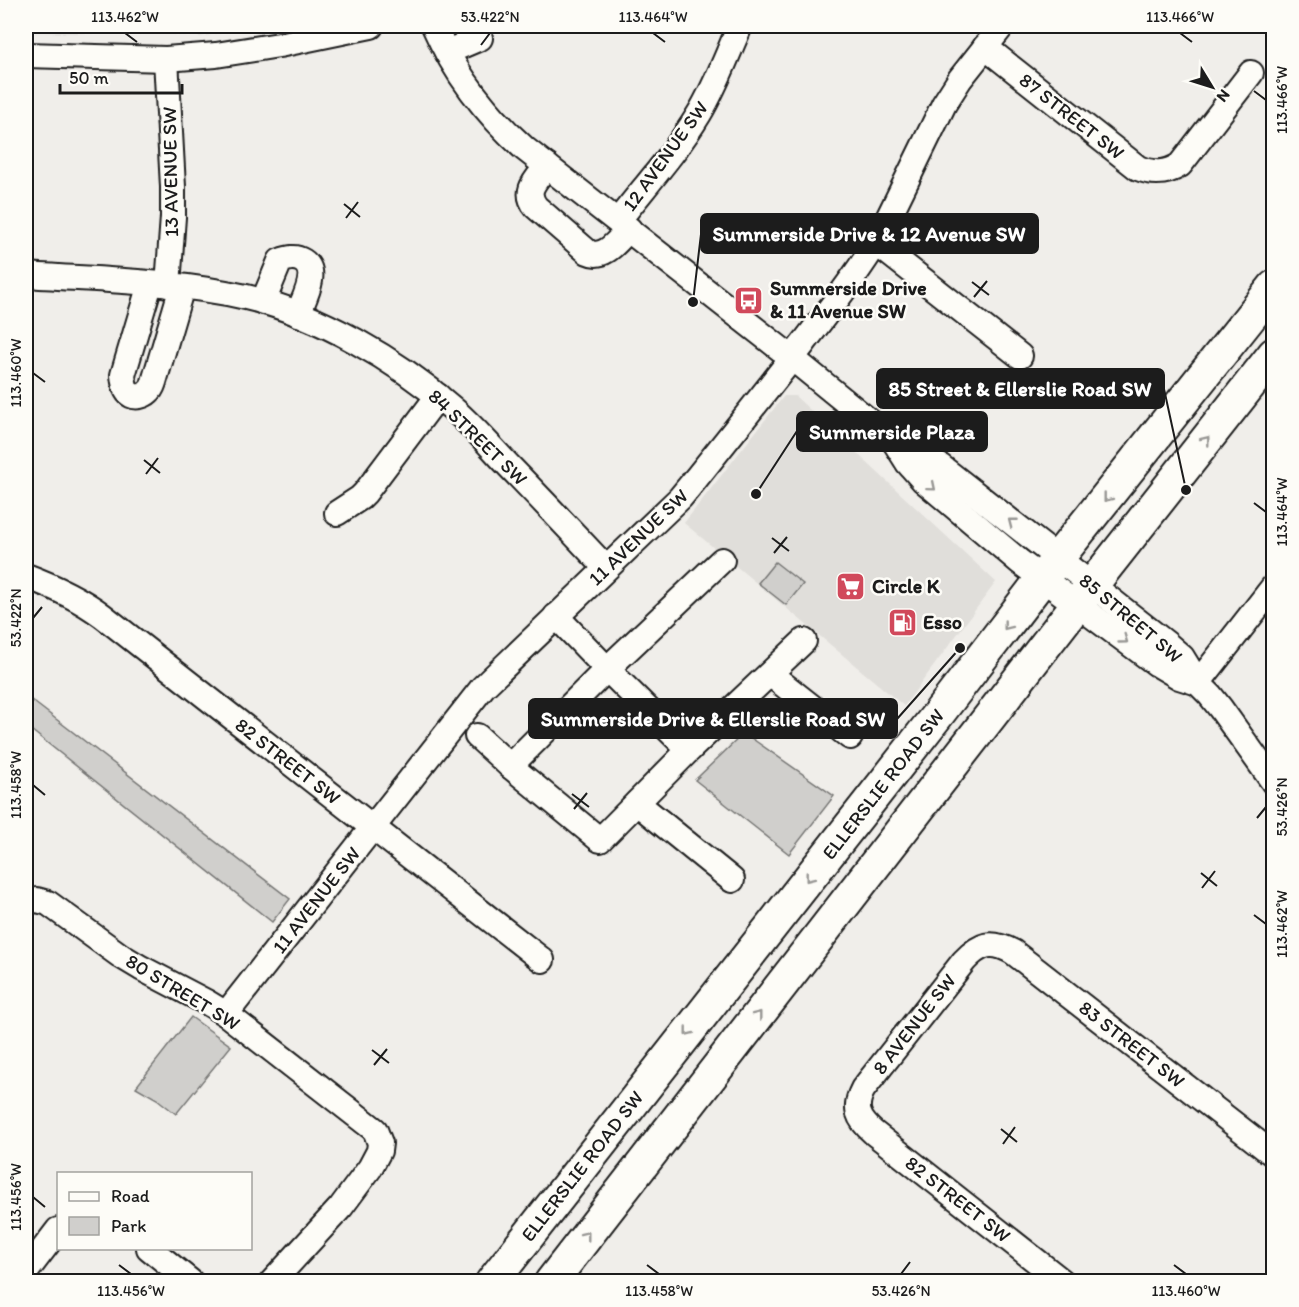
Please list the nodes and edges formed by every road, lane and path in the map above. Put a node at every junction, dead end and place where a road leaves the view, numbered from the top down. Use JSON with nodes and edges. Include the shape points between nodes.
{"nodes":[{"id":1,"x":371,"y":26,"type":"edge"},
{"id":2,"x":434,"y":26,"type":"edge"},
{"id":3,"x":740,"y":26,"type":"edge"},
{"id":4,"x":1002,"y":26,"type":"edge"},
{"id":5,"x":480,"y":38,"type":"dead end"},
{"id":6,"x":985,"y":47,"type":"junction"},
{"id":7,"x":447,"y":52,"type":"junction"},
{"id":8,"x":26,"y":55,"type":"edge"},
{"id":9,"x":166,"y":59,"type":"junction"},
{"id":10,"x":1251,"y":73,"type":"dead end"},
{"id":11,"x":547,"y":166,"type":"junction"},
{"id":12,"x":623,"y":225,"type":"junction"},
{"id":13,"x":876,"y":243,"type":"junction"},
{"id":14,"x":26,"y":275,"type":"edge"},
{"id":15,"x":166,"y":285,"type":"junction"},
{"id":16,"x":1265,"y":298,"type":"edge"},
{"id":17,"x":263,"y":302,"type":"junction"},
{"id":18,"x":298,"y":314,"type":"junction"},
{"id":19,"x":1274,"y":354,"type":"edge"},
{"id":20,"x":1020,"y":356,"type":"dead end"},
{"id":21,"x":792,"y":358,"type":"junction"},
{"id":22,"x":438,"y":396,"type":"junction"},
{"id":23,"x":336,"y":513,"type":"dead end"},
{"id":24,"x":722,"y":560,"type":"dead end"},
{"id":25,"x":606,"y":568,"type":"junction"},
{"id":26,"x":26,"y":576,"type":"edge"},
{"id":27,"x":1067,"y":582,"type":"junction"},
{"id":28,"x":1274,"y":586,"type":"edge"},
{"id":29,"x":556,"y":616,"type":"junction"},
{"id":30,"x":804,"y":641,"type":"dead end"},
{"id":31,"x":606,"y":669,"type":"junction"},
{"id":32,"x":770,"y":674,"type":"junction"},
{"id":33,"x":1197,"y":683,"type":"junction"},
{"id":34,"x":477,"y":736,"type":"dead end"},
{"id":35,"x":849,"y":737,"type":"dead end"},
{"id":36,"x":689,"y":750,"type":"junction"},
{"id":37,"x":510,"y":766,"type":"junction"},
{"id":38,"x":1274,"y":783,"type":"edge"},
{"id":39,"x":637,"y":803,"type":"junction"},
{"id":40,"x":372,"y":827,"type":"junction"},
{"id":41,"x":732,"y":880,"type":"dead end"},
{"id":42,"x":28,"y":901,"type":"edge"},
{"id":43,"x":985,"y":946,"type":"joint"},
{"id":44,"x":542,"y":960,"type":"dead end"},
{"id":45,"x":226,"y":1014,"type":"junction"},
{"id":46,"x":858,"y":1112,"type":"joint"},
{"id":47,"x":1274,"y":1155,"type":"edge"},
{"id":48,"x":57,"y":1231,"type":"edge"},
{"id":49,"x":152,"y":1250,"type":"edge"},
{"id":50,"x":505,"y":1269,"type":"edge"},
{"id":51,"x":26,"y":1272,"type":"edge"},
{"id":52,"x":191,"y":1281,"type":"edge"},
{"id":53,"x":272,"y":1281,"type":"edge"},
{"id":54,"x":492,"y":1281,"type":"edge"},
{"id":55,"x":550,"y":1281,"type":"edge"},
{"id":56,"x":1063,"y":1281,"type":"edge"}],
"edges":[{"from":1,"to":9,"type":"street","via":[[239,52]]},
{"from":2,"to":7,"type":"street","name":"85 STREET SW"},
{"from":3,"to":12,"type":"street","name":"12 AVENUE SW","via":[[699,114]]},
{"from":4,"to":6,"type":"street","name":"11 AVENUE SW"},
{"from":5,"to":7,"type":"street"},
{"from":6,"to":10,"type":"street","name":"87 STREET SW","via":[[1146,171],[1164,172],[1180,165]]},
{"from":6,"to":13,"type":"street","name":"11 AVENUE SW","via":[[944,104]]},
{"from":7,"to":11,"type":"street","name":"85 STREET SW","via":[[490,115]]},
{"from":8,"to":9,"type":"street"},
{"from":9,"to":15,"type":"street","name":"13 AVENUE SW","via":[[173,187]]},
{"from":11,"to":12,"type":"street","name":"85 STREET SW"},
{"from":11,"to":12,"type":"street","name":"12 AVENUE SW","via":[[532,187],[531,200],[588,252],[594,255],[608,250]]},
{"from":12,"to":21,"type":"street","name":"85 STREET SW"},
{"from":13,"to":20,"type":"street"},
{"from":13,"to":21,"type":"street","name":"11 AVENUE SW"},
{"from":14,"to":15,"type":"street","name":"84 STREET SW"},
{"from":15,"to":17,"type":"street","name":"84 STREET SW"},
{"from":16,"to":27,"type":"main road","one_way":true,"via":[[1220,376],[1091,558]]},
{"from":17,"to":18,"type":"street","name":"84 STREET SW"},
{"from":17,"to":18,"type":"street","via":[[280,261],[302,260],[311,270],[312,278]]},
{"from":18,"to":22,"type":"street","name":"84 STREET SW","via":[[371,350]]},
{"from":27,"to":19,"type":"main road","name":"ELLERSLIE ROAD SW","one_way":true},
{"from":21,"to":25,"type":"street","name":"11 AVENUE SW","via":[[694,481]]},
{"from":21,"to":27,"type":"street","name":"85 STREET SW","via":[[895,442],[940,466]]},
{"from":22,"to":23,"type":"street","via":[[365,493]]},
{"from":22,"to":25,"type":"street","name":"84 STREET SW"},
{"from":24,"to":31,"type":"street"},
{"from":25,"to":29,"type":"street","name":"11 AVENUE SW"},
{"from":26,"to":40,"type":"street","name":"82 STREET SW","via":[[63,591],[96,611]]},
{"from":27,"to":33,"type":"street","name":"85 STREET SW","via":[[1167,644],[1182,657]]},
{"from":27,"to":50,"type":"main road","name":"ELLERSLIE ROAD SW","one_way":true,"via":[[939,713]]},
{"from":55,"to":27,"type":"main road","one_way":true,"via":[[884,854],[937,758]]},
{"from":28,"to":33,"type":"street"},
{"from":29,"to":31,"type":"street"},
{"from":29,"to":40,"type":"street","name":"11 AVENUE SW","via":[[483,687]]},
{"from":30,"to":32,"type":"street"},
{"from":31,"to":36,"type":"street"},
{"from":31,"to":37,"type":"street"},
{"from":32,"to":35,"type":"street"},
{"from":32,"to":36,"type":"street"},
{"from":33,"to":38,"type":"street","name":"85 STREET SW","via":[[1221,709]]},
{"from":34,"to":37,"type":"street"},
{"from":36,"to":39,"type":"street"},
{"from":37,"to":39,"type":"street","via":[[600,840]]},
{"from":39,"to":41,"type":"street"},
{"from":40,"to":44,"type":"street","name":"82 STREET SW"},
{"from":40,"to":45,"type":"street","name":"11 AVENUE SW"},
{"from":42,"to":45,"type":"street","name":"80 STREET SW","via":[[48,903],[131,962]]},
{"from":43,"to":46,"type":"street","name":"8 AVENUE SW","via":[[964,961],[863,1089]]},
{"from":43,"to":47,"type":"street","name":"83 STREET SW","via":[[995,944],[1013,952]]},
{"from":45,"to":53,"type":"street","name":"80 STREET SW","via":[[368,1124],[380,1143],[376,1159],[344,1203]]},
{"from":46,"to":56,"type":"street","name":"82 STREET SW","via":[[867,1127]]},
{"from":48,"to":51,"type":"street"},
{"from":49,"to":52,"type":"street"},
{"from":50,"to":54,"type":"main road","name":"ELLERSLIE ROAD SW"}]}
